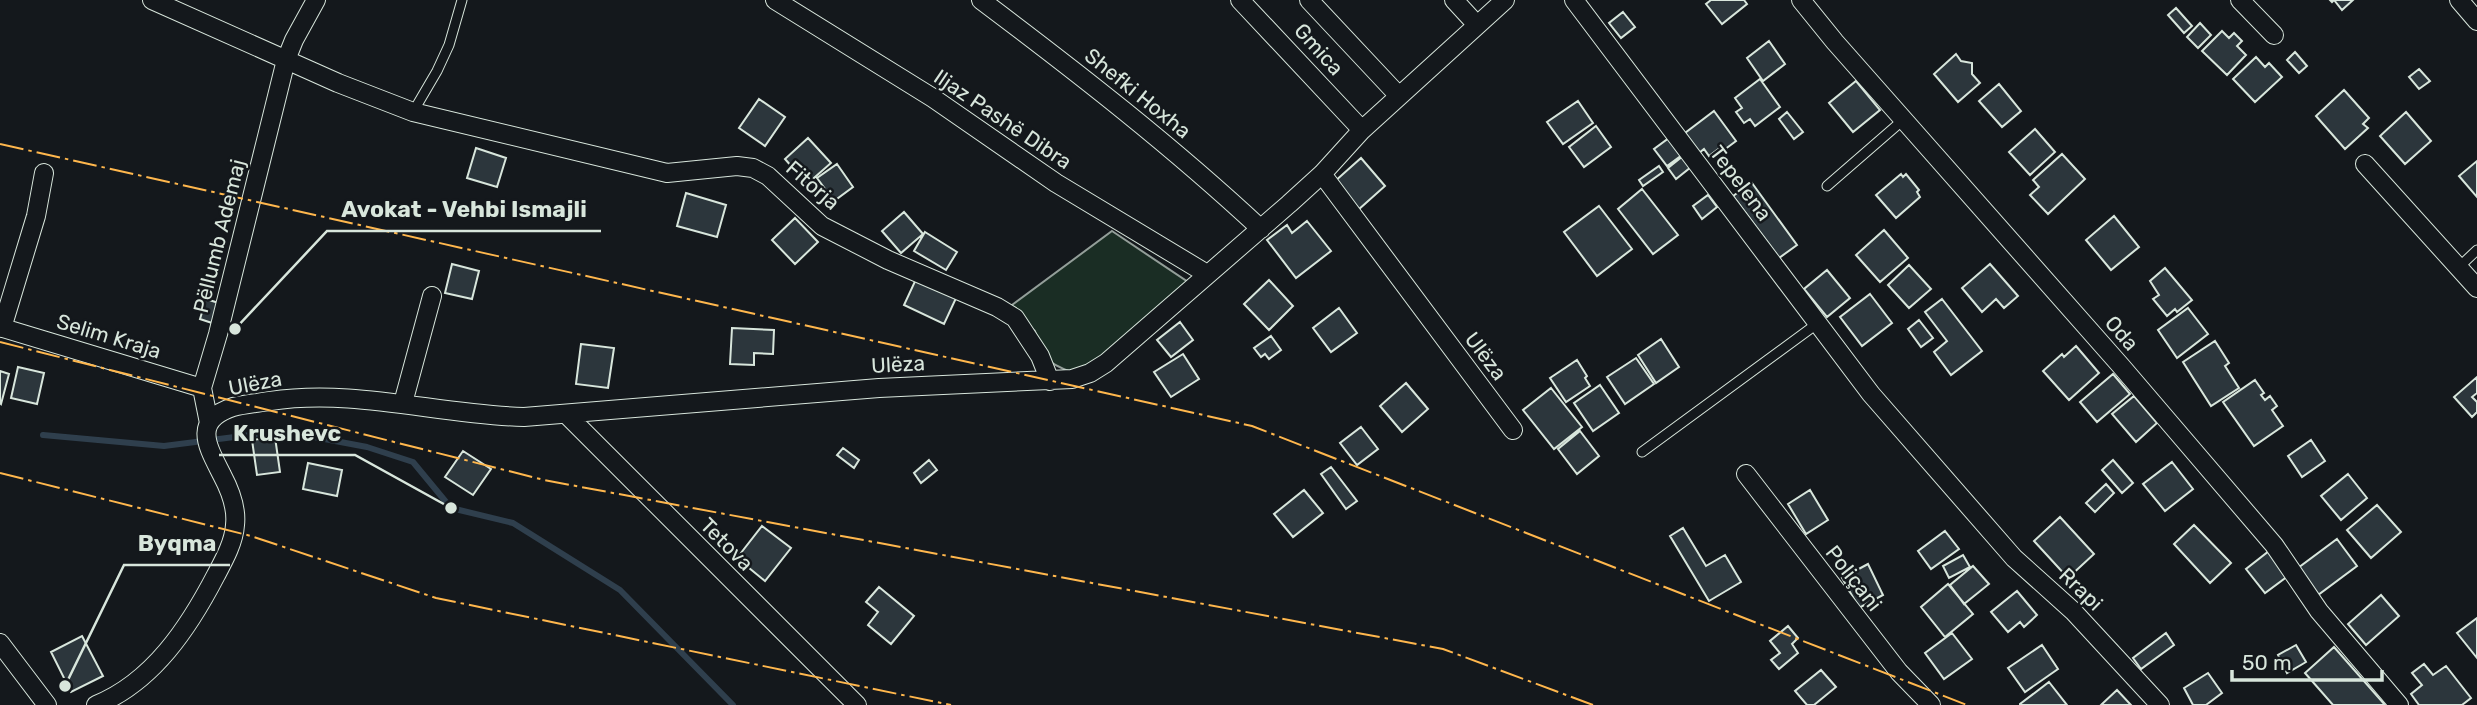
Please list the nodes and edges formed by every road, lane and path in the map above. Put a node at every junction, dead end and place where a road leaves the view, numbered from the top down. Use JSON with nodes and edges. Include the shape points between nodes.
{"nodes":[{"id":1,"x":152,"y":0,"type":"edge"},
{"id":2,"x":316,"y":0,"type":"edge"},
{"id":3,"x":463,"y":0,"type":"edge"},
{"id":4,"x":775,"y":0,"type":"edge"},
{"id":5,"x":981,"y":0,"type":"edge"},
{"id":6,"x":1240,"y":0,"type":"edge"},
{"id":7,"x":1309,"y":0,"type":"edge"},
{"id":8,"x":1454,"y":0,"type":"edge"},
{"id":9,"x":1505,"y":0,"type":"edge"},
{"id":10,"x":1574,"y":0,"type":"edge"},
{"id":11,"x":1801,"y":0,"type":"edge"},
{"id":12,"x":2240,"y":0,"type":"edge"},
{"id":13,"x":2459,"y":0,"type":"edge"},
{"id":14,"x":2477,"y":21,"type":"edge"},
{"id":15,"x":1476,"y":25,"type":"junction"},
{"id":16,"x":2274,"y":35,"type":"dead end"},
{"id":17,"x":286,"y":60,"type":"junction"},
{"id":18,"x":1399,"y":96,"type":"junction"},
{"id":19,"x":413,"y":112,"type":"junction"},
{"id":20,"x":1903,"y":120,"type":"junction"},
{"id":21,"x":1362,"y":131,"type":"junction"},
{"id":22,"x":2365,"y":164,"type":"dead end"},
{"id":23,"x":44,"y":173,"type":"dead end"},
{"id":24,"x":1322,"y":174,"type":"junction"},
{"id":25,"x":1827,"y":186,"type":"dead end"},
{"id":26,"x":1261,"y":229,"type":"junction"},
{"id":27,"x":2477,"y":250,"type":"edge"},
{"id":28,"x":2458,"y":268,"type":"junction"},
{"id":29,"x":1207,"y":274,"type":"junction"},
{"id":30,"x":2477,"y":288,"type":"edge"},
{"id":31,"x":432,"y":296,"type":"dead end"},
{"id":32,"x":1818,"y":323,"type":"junction"},
{"id":33,"x":1,"y":328,"type":"edge"},
{"id":34,"x":1050,"y":381,"type":"junction"},
{"id":35,"x":202,"y":387,"type":"junction"},
{"id":36,"x":1871,"y":394,"type":"joint"},
{"id":37,"x":404,"y":403,"type":"junction"},
{"id":38,"x":566,"y":414,"type":"junction"},
{"id":39,"x":1513,"y":430,"type":"dead end"},
{"id":40,"x":208,"y":436,"type":"junction"},
{"id":41,"x":1642,"y":452,"type":"dead end"},
{"id":42,"x":1746,"y":474,"type":"dead end"},
{"id":43,"x":0,"y":643,"type":"edge"},
{"id":44,"x":47,"y":705,"type":"edge"},
{"id":45,"x":96,"y":705,"type":"edge"},
{"id":46,"x":857,"y":705,"type":"edge"},
{"id":47,"x":1931,"y":705,"type":"edge"},
{"id":48,"x":2160,"y":705,"type":"edge"},
{"id":49,"x":2399,"y":705,"type":"edge"}],
"edges":[{"from":1,"to":17,"type":"street","name":"Fitorja"},
{"from":2,"to":17,"type":"street"},
{"from":3,"to":19,"type":"lane","via":[[449,45]]},
{"from":4,"to":29,"type":"street","name":"Iljaz Pashë Dibra","via":[[933,98],[1056,183]]},
{"from":5,"to":26,"type":"street","name":"Shefki Hoxha","via":[[1101,90]]},
{"from":6,"to":21,"type":"street","name":"Gmica"},
{"from":7,"to":18,"type":"street"},
{"from":8,"to":15,"type":"street"},
{"from":9,"to":15,"type":"street","name":"Ulëza"},
{"from":10,"to":32,"type":"street","name":"Tepelena"},
{"from":11,"to":20,"type":"street","name":"Oda"},
{"from":12,"to":16,"type":"street"},
{"from":13,"to":14,"type":"street"},
{"from":15,"to":18,"type":"street","name":"Ulëza"},
{"from":17,"to":19,"type":"street","name":"Fitorja"},
{"from":17,"to":35,"type":"street","name":"Pëllumb Ademaj"},
{"from":18,"to":21,"type":"street","name":"Ulëza"},
{"from":19,"to":34,"type":"street","name":"Fitorja","via":[[667,173],[753,168],[768,176],[822,226],[1015,318]]},
{"from":20,"to":25,"type":"lane"},
{"from":20,"to":49,"type":"street","name":"Oda","via":[[2274,545],[2319,611]]},
{"from":21,"to":24,"type":"street","name":"Ulëza"},
{"from":22,"to":28,"type":"street"},
{"from":23,"to":33,"type":"street","name":"Selim Kraja","via":[[36,216]]},
{"from":24,"to":26,"type":"street","name":"Ulëza"},
{"from":24,"to":39,"type":"street","name":"Ulëza"},
{"from":26,"to":29,"type":"street","name":"Ulëza"},
{"from":27,"to":28,"type":"lane"},
{"from":28,"to":30,"type":"street"},
{"from":29,"to":34,"type":"street","name":"Ulëza","via":[[1106,363],[1072,379]]},
{"from":31,"to":37,"type":"street"},
{"from":32,"to":36,"type":"street","name":"Tepelena"},
{"from":32,"to":41,"type":"lane"},
{"from":33,"to":35,"type":"street","name":"Selim Kraja"},
{"from":34,"to":38,"type":"street","name":"Ulëza","via":[[879,388]]},
{"from":35,"to":40,"type":"street","name":"Pëllumb Ademaj"},
{"from":36,"to":48,"type":"street","name":"Rrapi","via":[[2014,558],[2073,611]]},
{"from":37,"to":38,"type":"street","name":"Ulëza","via":[[488,416]]},
{"from":37,"to":40,"type":"street","name":"Ulëza","via":[[284,399],[220,414]]},
{"from":38,"to":46,"type":"street","name":"Tetova"},
{"from":40,"to":45,"type":"street","via":[[236,515],[222,562],[163,657],[127,688]]},
{"from":42,"to":47,"type":"street","name":"Poliçani","via":[[1891,662]]},
{"from":43,"to":44,"type":"street"}]}
